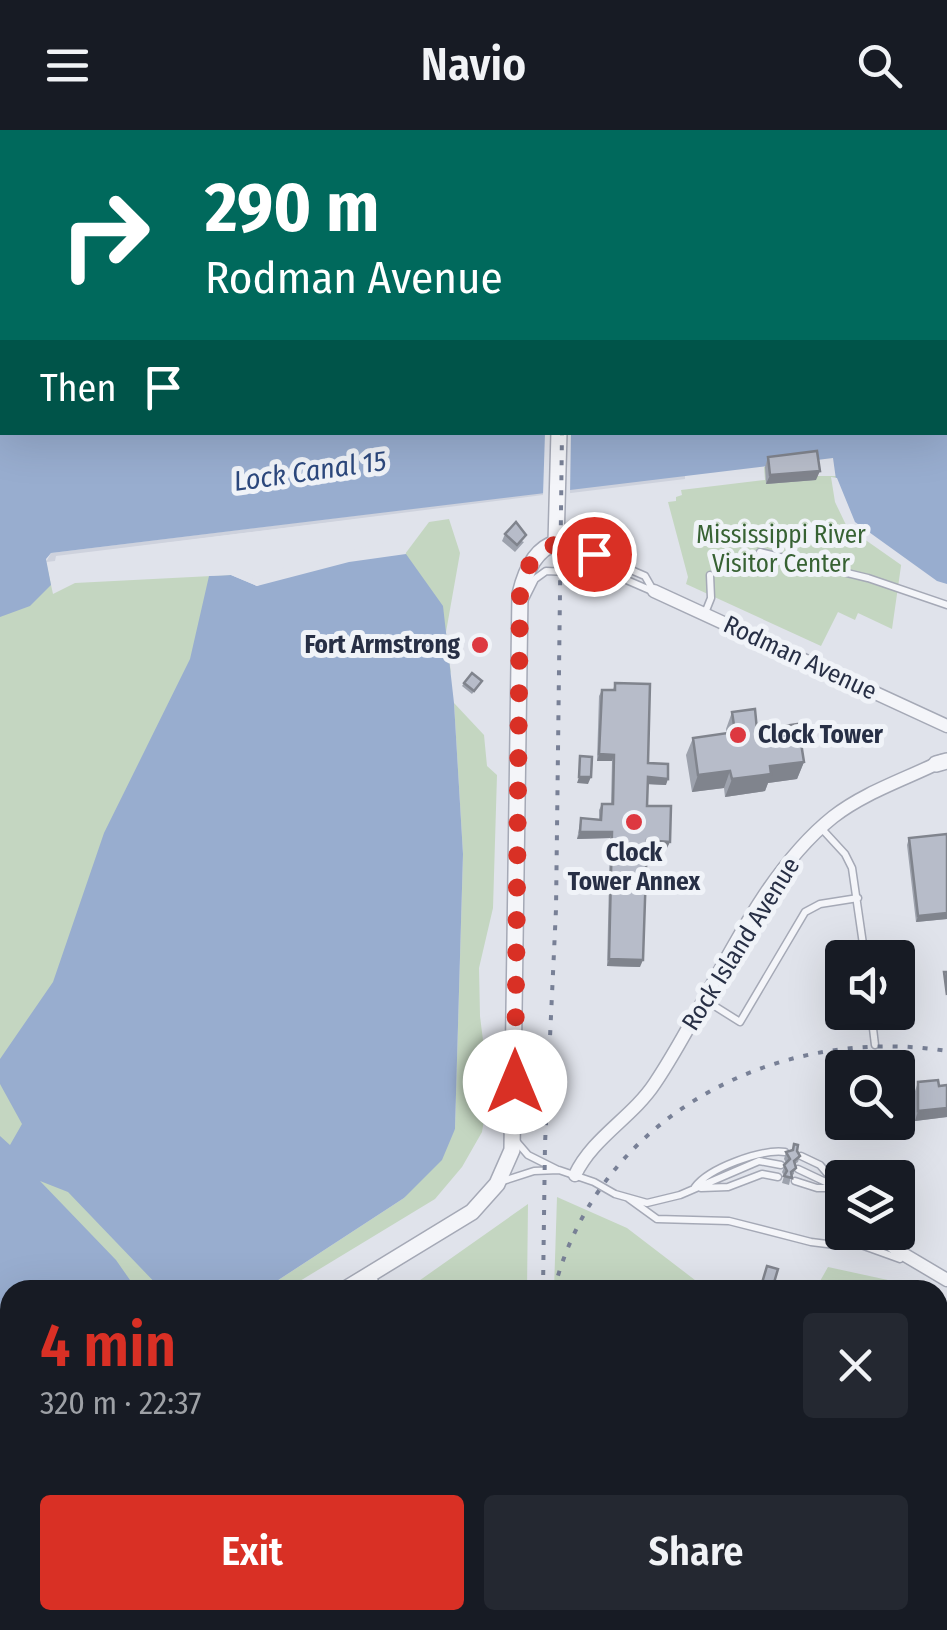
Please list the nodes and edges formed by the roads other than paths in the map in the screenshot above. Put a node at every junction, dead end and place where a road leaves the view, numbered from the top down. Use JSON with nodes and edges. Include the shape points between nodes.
{"nodes":[{"id":1,"x":559,"y":435,"type":"edge"},
{"id":2,"x":556,"y":543,"type":"junction"},
{"id":3,"x":760,"y":552,"type":"dead end"},
{"id":4,"x":612,"y":574,"type":"junction"},
{"id":5,"x":710,"y":576,"type":"dead end"},
{"id":6,"x":654,"y":591,"type":"junction"},
{"id":7,"x":947,"y":604,"type":"edge"},
{"id":8,"x":520,"y":611,"type":"junction"},
{"id":9,"x":704,"y":614,"type":"junction"},
{"id":10,"x":947,"y":726,"type":"edge"},
{"id":11,"x":943,"y":761,"type":"edge"},
{"id":12,"x":821,"y":828,"type":"junction"},
{"id":13,"x":858,"y":898,"type":"junction"},
{"id":14,"x":863,"y":940,"type":"edge"},
{"id":15,"x":705,"y":1000,"type":"junction"},
{"id":16,"x":873,"y":1030,"type":"edge"},
{"id":17,"x":875,"y":1045,"type":"dead end"},
{"id":18,"x":513,"y":1136,"type":"junction"},
{"id":19,"x":785,"y":1152,"type":"edge"},
{"id":20,"x":801,"y":1156,"type":"edge"},
{"id":21,"x":782,"y":1165,"type":"edge"},
{"id":22,"x":798,"y":1169,"type":"edge"},
{"id":23,"x":559,"y":1170,"type":"junction"},
{"id":24,"x":825,"y":1171,"type":"edge"},
{"id":25,"x":574,"y":1175,"type":"junction"},
{"id":26,"x":778,"y":1177,"type":"dead end"},
{"id":27,"x":795,"y":1180,"type":"edge"},
{"id":28,"x":825,"y":1182,"type":"edge"},
{"id":29,"x":497,"y":1184,"type":"junction"},
{"id":30,"x":694,"y":1188,"type":"junction"},
{"id":31,"x":825,"y":1189,"type":"edge"},
{"id":32,"x":628,"y":1198,"type":"junction"},
{"id":33,"x":900,"y":1250,"type":"edge"},
{"id":34,"x":920,"y":1266,"type":"junction"},
{"id":35,"x":371,"y":1273,"type":"junction"},
{"id":36,"x":360,"y":1280,"type":"edge"},
{"id":37,"x":374,"y":1280,"type":"edge"},
{"id":38,"x":947,"y":1280,"type":"edge"}],
"edges":[{"from":1,"to":2,"type":"street"},
{"from":2,"to":4,"type":"lane","name":"Rodman Avenue"},
{"from":2,"to":6,"type":"lane","name":"Rodman Avenue","via":[[645,576]]},
{"from":2,"to":8,"type":"street","via":[[537,554],[521,588]]},
{"from":3,"to":7,"type":"lane"},
{"from":4,"to":6,"type":"lane","name":"Rodman Avenue"},
{"from":4,"to":8,"type":"lane","name":"Rodman Avenue","via":[[546,571]]},
{"from":5,"to":9,"type":"lane"},
{"from":6,"to":9,"type":"street","name":"Rodman Avenue"},
{"from":8,"to":18,"type":"street"},
{"from":9,"to":10,"type":"street","name":"Rodman Avenue"},
{"from":11,"to":12,"type":"street","name":"Rock Island Avenue","via":[[884,787]]},
{"from":12,"to":13,"type":"lane","via":[[845,854]]},
{"from":12,"to":15,"type":"street","name":"Rock Island Avenue","via":[[767,893]]},
{"from":13,"to":14,"type":"lane"},
{"from":13,"to":15,"type":"lane","via":[[804,912],[740,1022]]},
{"from":15,"to":25,"type":"street","name":"Rock Island Avenue","via":[[654,1086]]},
{"from":16,"to":17,"type":"lane"},
{"from":18,"to":23,"type":"lane","via":[[528,1155]]},
{"from":18,"to":29,"type":"street"},
{"from":19,"to":30,"type":"lane","via":[[762,1153],[703,1176]]},
{"from":20,"to":24,"type":"lane"},
{"from":21,"to":30,"type":"lane","via":[[759,1161]]},
{"from":22,"to":28,"type":"lane"},
{"from":23,"to":25,"type":"lane"},
{"from":23,"to":29,"type":"lane"},
{"from":25,"to":32,"type":"lane"},
{"from":26,"to":30,"type":"lane","via":[[762,1174],[728,1187]]},
{"from":27,"to":31,"type":"lane"},
{"from":29,"to":35,"type":"street","via":[[472,1212]]},
{"from":30,"to":32,"type":"lane","via":[[647,1203]]},
{"from":32,"to":34,"type":"lane","via":[[657,1219],[729,1220],[811,1242],[850,1241]]},
{"from":33,"to":34,"type":"street"},
{"from":34,"to":38,"type":"street"},
{"from":35,"to":36,"type":"street"},
{"from":35,"to":37,"type":"lane"}]}
